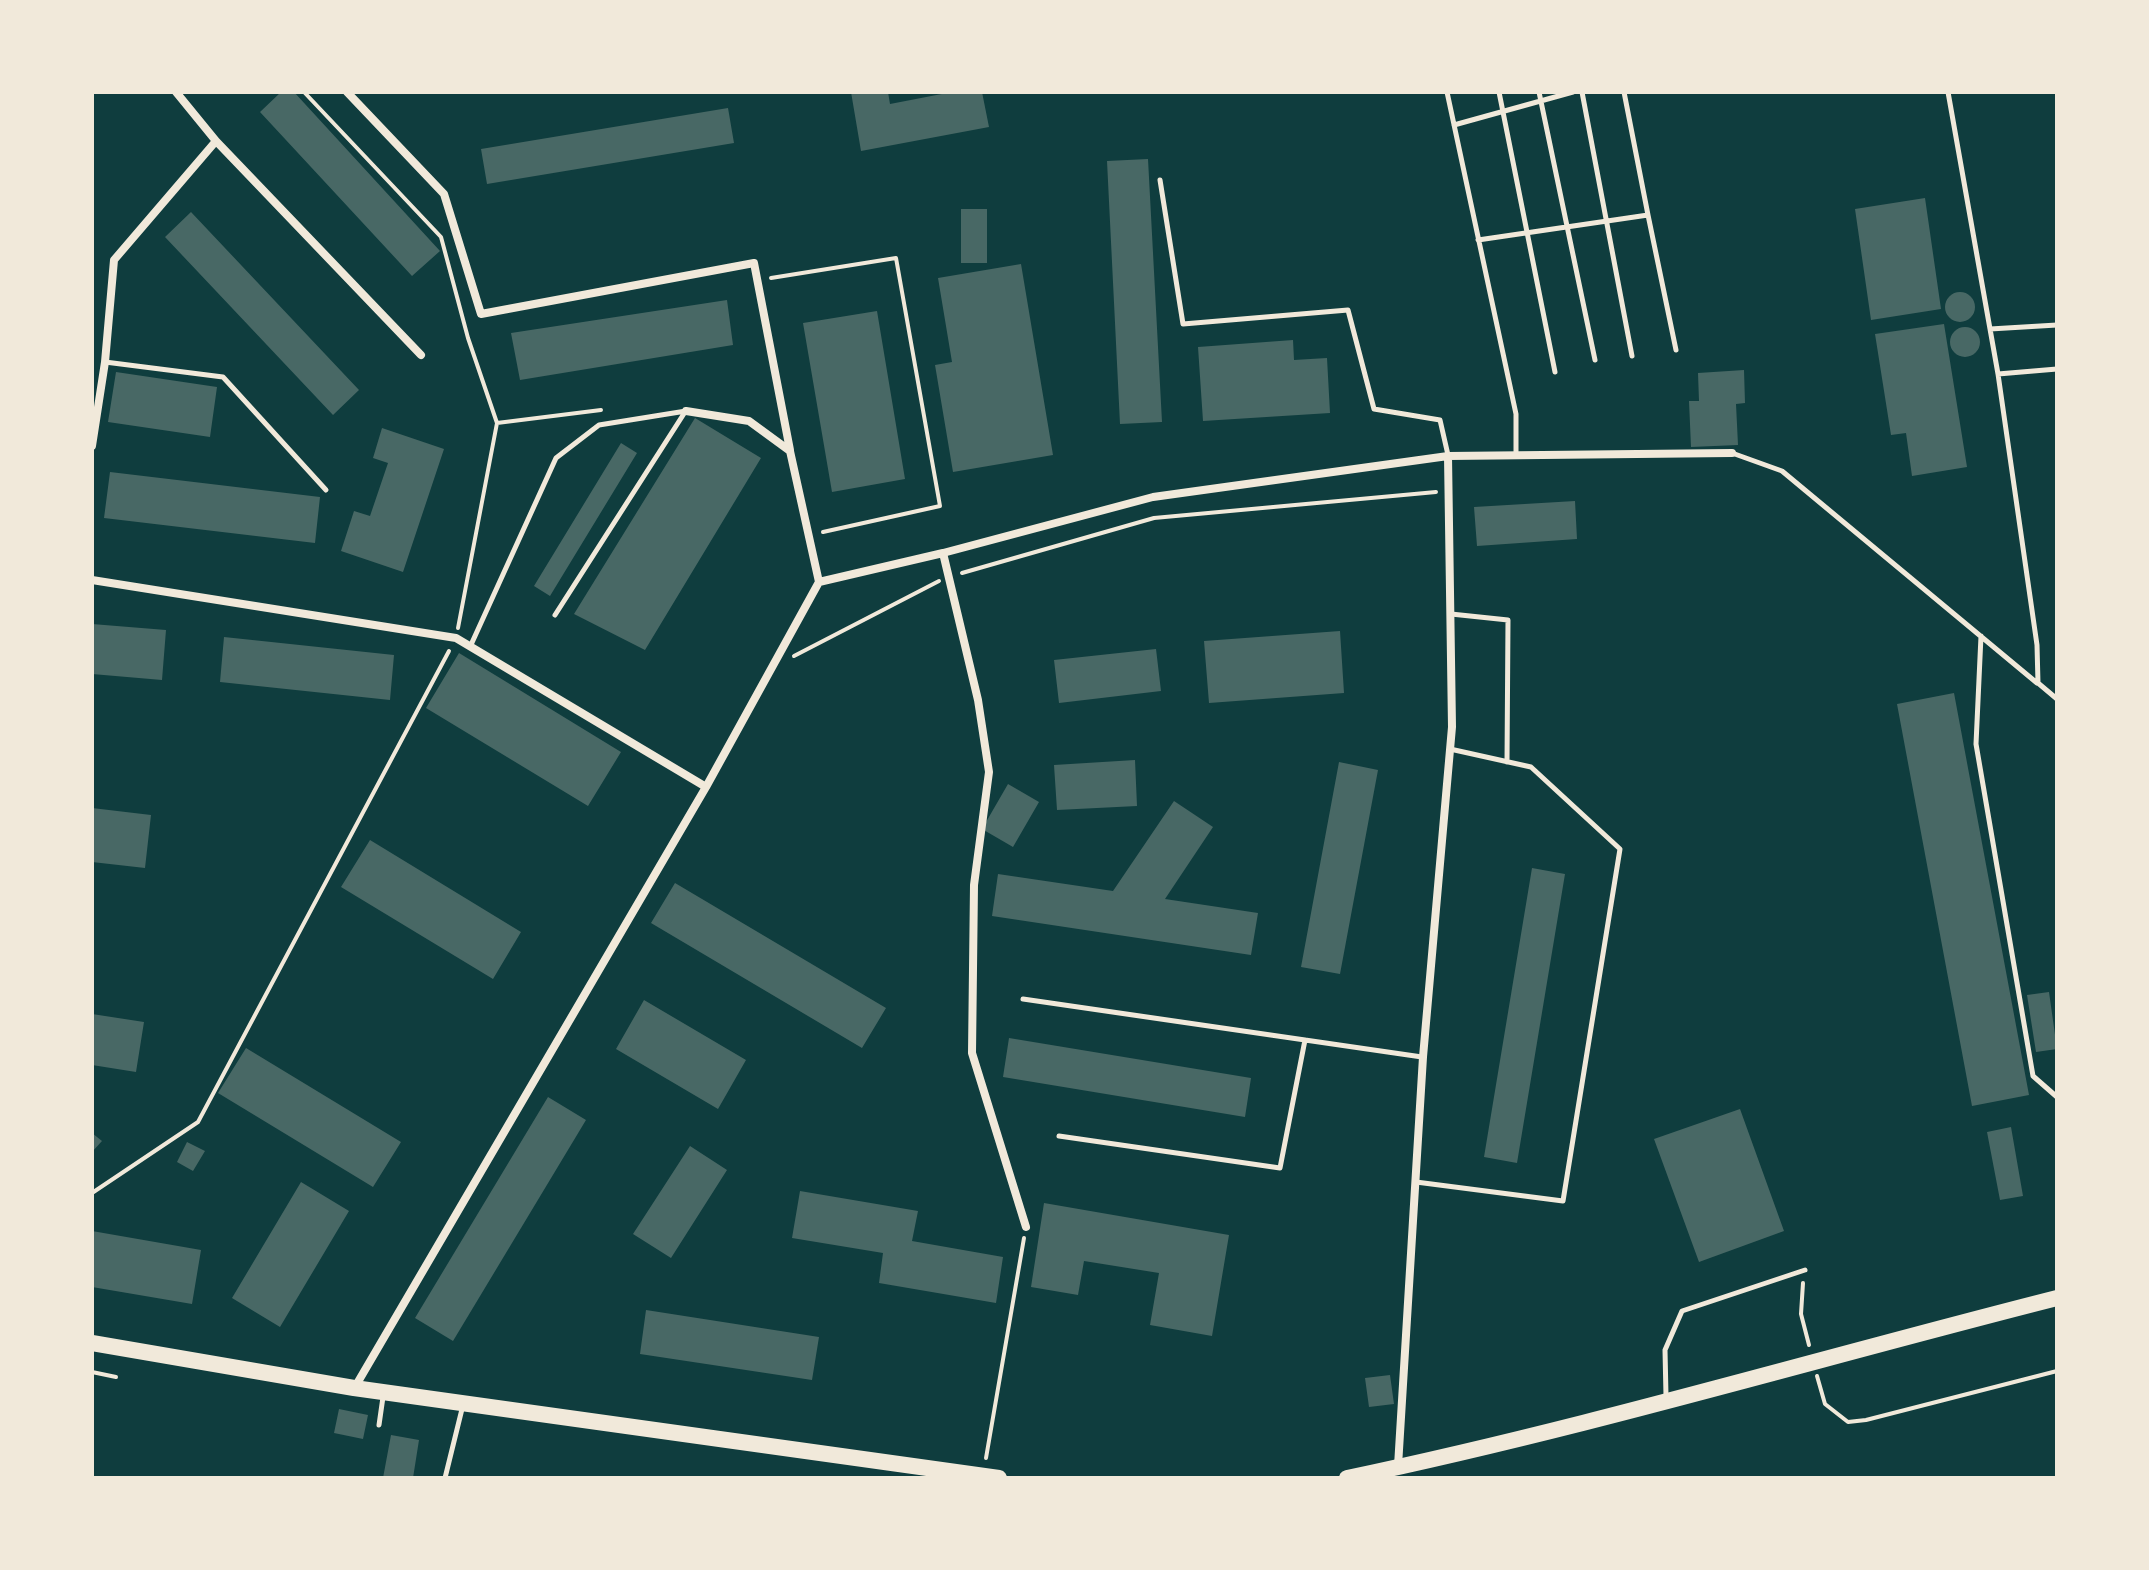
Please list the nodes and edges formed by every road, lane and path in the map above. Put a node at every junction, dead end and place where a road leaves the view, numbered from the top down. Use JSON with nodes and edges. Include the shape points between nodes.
{"nodes":[{"id":1,"x":176,"y":92,"type":"edge"},
{"id":2,"x":304,"y":92,"type":"edge"},
{"id":3,"x":347,"y":92,"type":"edge"},
{"id":4,"x":1447,"y":92,"type":"edge"},
{"id":5,"x":1499,"y":92,"type":"edge"},
{"id":6,"x":1539,"y":92,"type":"edge"},
{"id":7,"x":1573,"y":92,"type":"edge"},
{"id":8,"x":1582,"y":92,"type":"edge"},
{"id":9,"x":1624,"y":92,"type":"edge"},
{"id":10,"x":1948,"y":92,"type":"edge"},
{"id":11,"x":1541,"y":101,"type":"junction"},
{"id":12,"x":1503,"y":111,"type":"junction"},
{"id":13,"x":1454,"y":125,"type":"junction"},
{"id":14,"x":216,"y":141,"type":"junction"},
{"id":15,"x":1160,"y":180,"type":"dead end"},
{"id":16,"x":1648,"y":215,"type":"junction"},
{"id":17,"x":1606,"y":221,"type":"junction"},
{"id":18,"x":1567,"y":227,"type":"junction"},
{"id":19,"x":1527,"y":233,"type":"junction"},
{"id":20,"x":1478,"y":240,"type":"junction"},
{"id":21,"x":757,"y":280,"type":"junction"},
{"id":22,"x":2057,"y":325,"type":"edge"},
{"id":23,"x":1990,"y":329,"type":"junction"},
{"id":24,"x":1676,"y":350,"type":"dead end"},
{"id":25,"x":421,"y":355,"type":"dead end"},
{"id":26,"x":1632,"y":356,"type":"dead end"},
{"id":27,"x":1595,"y":360,"type":"dead end"},
{"id":28,"x":105,"y":362,"type":"junction"},
{"id":29,"x":2057,"y":369,"type":"edge"},
{"id":30,"x":1555,"y":372,"type":"dead end"},
{"id":31,"x":1998,"y":374,"type":"junction"},
{"id":32,"x":686,"y":411,"type":"junction"},
{"id":33,"x":92,"y":446,"type":"edge"},
{"id":34,"x":790,"y":451,"type":"junction"},
{"id":35,"x":1732,"y":453,"type":"joint"},
{"id":36,"x":1516,"y":454,"type":"junction"},
{"id":37,"x":1448,"y":456,"type":"junction"},
{"id":38,"x":326,"y":490,"type":"dead end"},
{"id":39,"x":1448,"y":491,"type":"junction"},
{"id":40,"x":809,"y":536,"type":"junction"},
{"id":41,"x":943,"y":553,"type":"junction"},
{"id":42,"x":949,"y":576,"type":"junction"},
{"id":43,"x":92,"y":580,"type":"edge"},
{"id":44,"x":819,"y":582,"type":"junction"},
{"id":45,"x":1450,"y":614,"type":"junction"},
{"id":46,"x":555,"y":615,"type":"dead end"},
{"id":47,"x":1981,"y":636,"type":"junction"},
{"id":48,"x":456,"y":638,"type":"junction"},
{"id":49,"x":470,"y":647,"type":"junction"},
{"id":50,"x":771,"y":669,"type":"junction"},
{"id":51,"x":2038,"y":683,"type":"junction"},
{"id":52,"x":2057,"y":699,"type":"edge"},
{"id":53,"x":1450,"y":749,"type":"junction"},
{"id":54,"x":1507,"y":762,"type":"junction"},
{"id":55,"x":706,"y":787,"type":"junction"},
{"id":56,"x":1023,"y":999,"type":"dead end"},
{"id":57,"x":1305,"y":1040,"type":"junction"},
{"id":58,"x":1423,"y":1057,"type":"junction"},
{"id":59,"x":2057,"y":1097,"type":"edge"},
{"id":60,"x":1059,"y":1136,"type":"dead end"},
{"id":61,"x":1415,"y":1182,"type":"junction"},
{"id":62,"x":92,"y":1193,"type":"edge"},
{"id":63,"x":1026,"y":1227,"type":"joint"},
{"id":64,"x":1805,"y":1270,"type":"joint"},
{"id":65,"x":2057,"y":1298,"type":"edge"},
{"id":66,"x":92,"y":1343,"type":"edge"},
{"id":67,"x":1813,"y":1362,"type":"junction"},
{"id":68,"x":2057,"y":1371,"type":"edge"},
{"id":69,"x":92,"y":1372,"type":"edge"},
{"id":70,"x":116,"y":1377,"type":"dead end"},
{"id":71,"x":354,"y":1388,"type":"junction"},
{"id":72,"x":384,"y":1392,"type":"junction"},
{"id":73,"x":1667,"y":1401,"type":"junction"},
{"id":74,"x":464,"y":1403,"type":"junction"},
{"id":75,"x":379,"y":1425,"type":"dead end"},
{"id":76,"x":1398,"y":1467,"type":"junction"},
{"id":77,"x":991,"y":1477,"type":"edge"},
{"id":78,"x":445,"y":1478,"type":"edge"},
{"id":79,"x":1347,"y":1478,"type":"edge"}],
"edges":[{"from":1,"to":14,"type":"street"},
{"from":2,"to":48,"type":"path","via":[[441,237],[497,423]]},
{"from":3,"to":21,"type":"street","via":[[444,194],[481,314],[754,263]]},
{"from":4,"to":13,"type":"lane"},
{"from":5,"to":12,"type":"lane"},
{"from":6,"to":11,"type":"lane"},
{"from":7,"to":11,"type":"lane"},
{"from":8,"to":17,"type":"lane"},
{"from":9,"to":16,"type":"lane"},
{"from":10,"to":23,"type":"lane"},
{"from":11,"to":12,"type":"lane"},
{"from":11,"to":18,"type":"lane"},
{"from":12,"to":13,"type":"lane"},
{"from":12,"to":19,"type":"lane"},
{"from":13,"to":20,"type":"lane"},
{"from":14,"to":25,"type":"street"},
{"from":14,"to":28,"type":"street","via":[[114,260]]},
{"from":15,"to":37,"type":"lane","via":[[1183,324],[1348,310],[1374,409],[1440,420]]},
{"from":16,"to":17,"type":"lane"},
{"from":16,"to":24,"type":"lane"},
{"from":17,"to":18,"type":"lane"},
{"from":17,"to":26,"type":"lane"},
{"from":18,"to":19,"type":"lane"},
{"from":18,"to":27,"type":"lane"},
{"from":19,"to":20,"type":"lane"},
{"from":19,"to":30,"type":"lane"},
{"from":20,"to":36,"type":"lane","via":[[1516,414]]},
{"from":21,"to":34,"type":"street"},
{"from":21,"to":40,"type":"path","via":[[896,258],[940,506]]},
{"from":22,"to":23,"type":"lane"},
{"from":23,"to":31,"type":"lane"},
{"from":28,"to":33,"type":"street"},
{"from":28,"to":38,"type":"lane","via":[[223,377]]},
{"from":29,"to":31,"type":"lane"},
{"from":31,"to":51,"type":"lane"},
{"from":32,"to":34,"type":"street","via":[[749,421]]},
{"from":32,"to":46,"type":"lane"},
{"from":32,"to":49,"type":"lane","via":[[599,425],[556,458]]},
{"from":34,"to":40,"type":"street"},
{"from":35,"to":36,"type":"street"},
{"from":35,"to":47,"type":"lane","via":[[1782,471]]},
{"from":36,"to":37,"type":"street"},
{"from":37,"to":39,"type":"street"},
{"from":37,"to":41,"type":"street","via":[[1153,497]]},
{"from":39,"to":42,"type":"path","via":[[1154,518]]},
{"from":39,"to":45,"type":"street"},
{"from":40,"to":44,"type":"street"},
{"from":41,"to":42,"type":"street"},
{"from":41,"to":44,"type":"street"},
{"from":42,"to":50,"type":"path"},
{"from":42,"to":63,"type":"street","via":[[989,772],[974,885],[972,1053]]},
{"from":43,"to":48,"type":"street"},
{"from":44,"to":50,"type":"street"},
{"from":45,"to":53,"type":"street"},
{"from":45,"to":54,"type":"lane","via":[[1508,620]]},
{"from":47,"to":51,"type":"lane"},
{"from":47,"to":59,"type":"lane","via":[[1976,744],[2033,1076]]},
{"from":48,"to":49,"type":"street"},
{"from":48,"to":62,"type":"path","via":[[198,1122]]},
{"from":49,"to":55,"type":"street"},
{"from":50,"to":55,"type":"street"},
{"from":51,"to":52,"type":"lane"},
{"from":53,"to":54,"type":"lane"},
{"from":53,"to":58,"type":"street"},
{"from":54,"to":61,"type":"lane","via":[[1531,767],[1620,849],[1563,1201]]},
{"from":55,"to":71,"type":"street"},
{"from":56,"to":57,"type":"lane"},
{"from":57,"to":58,"type":"lane"},
{"from":57,"to":60,"type":"lane","via":[[1280,1168]]},
{"from":58,"to":61,"type":"street"},
{"from":61,"to":76,"type":"street"},
{"from":63,"to":77,"type":"path"},
{"from":64,"to":67,"type":"path","via":[[1801,1314]]},
{"from":64,"to":73,"type":"lane","via":[[1682,1311],[1665,1350]]},
{"from":65,"to":67,"type":"main road"},
{"from":66,"to":71,"type":"main road"},
{"from":67,"to":68,"type":"path","via":[[1825,1404],[1848,1422]]},
{"from":67,"to":73,"type":"main road"},
{"from":69,"to":70,"type":"path"},
{"from":71,"to":72,"type":"main road"},
{"from":72,"to":74,"type":"main road"},
{"from":72,"to":75,"type":"lane"},
{"from":73,"to":76,"type":"main road"},
{"from":74,"to":77,"type":"main road"},
{"from":74,"to":78,"type":"lane"},
{"from":76,"to":79,"type":"main road"}]}
